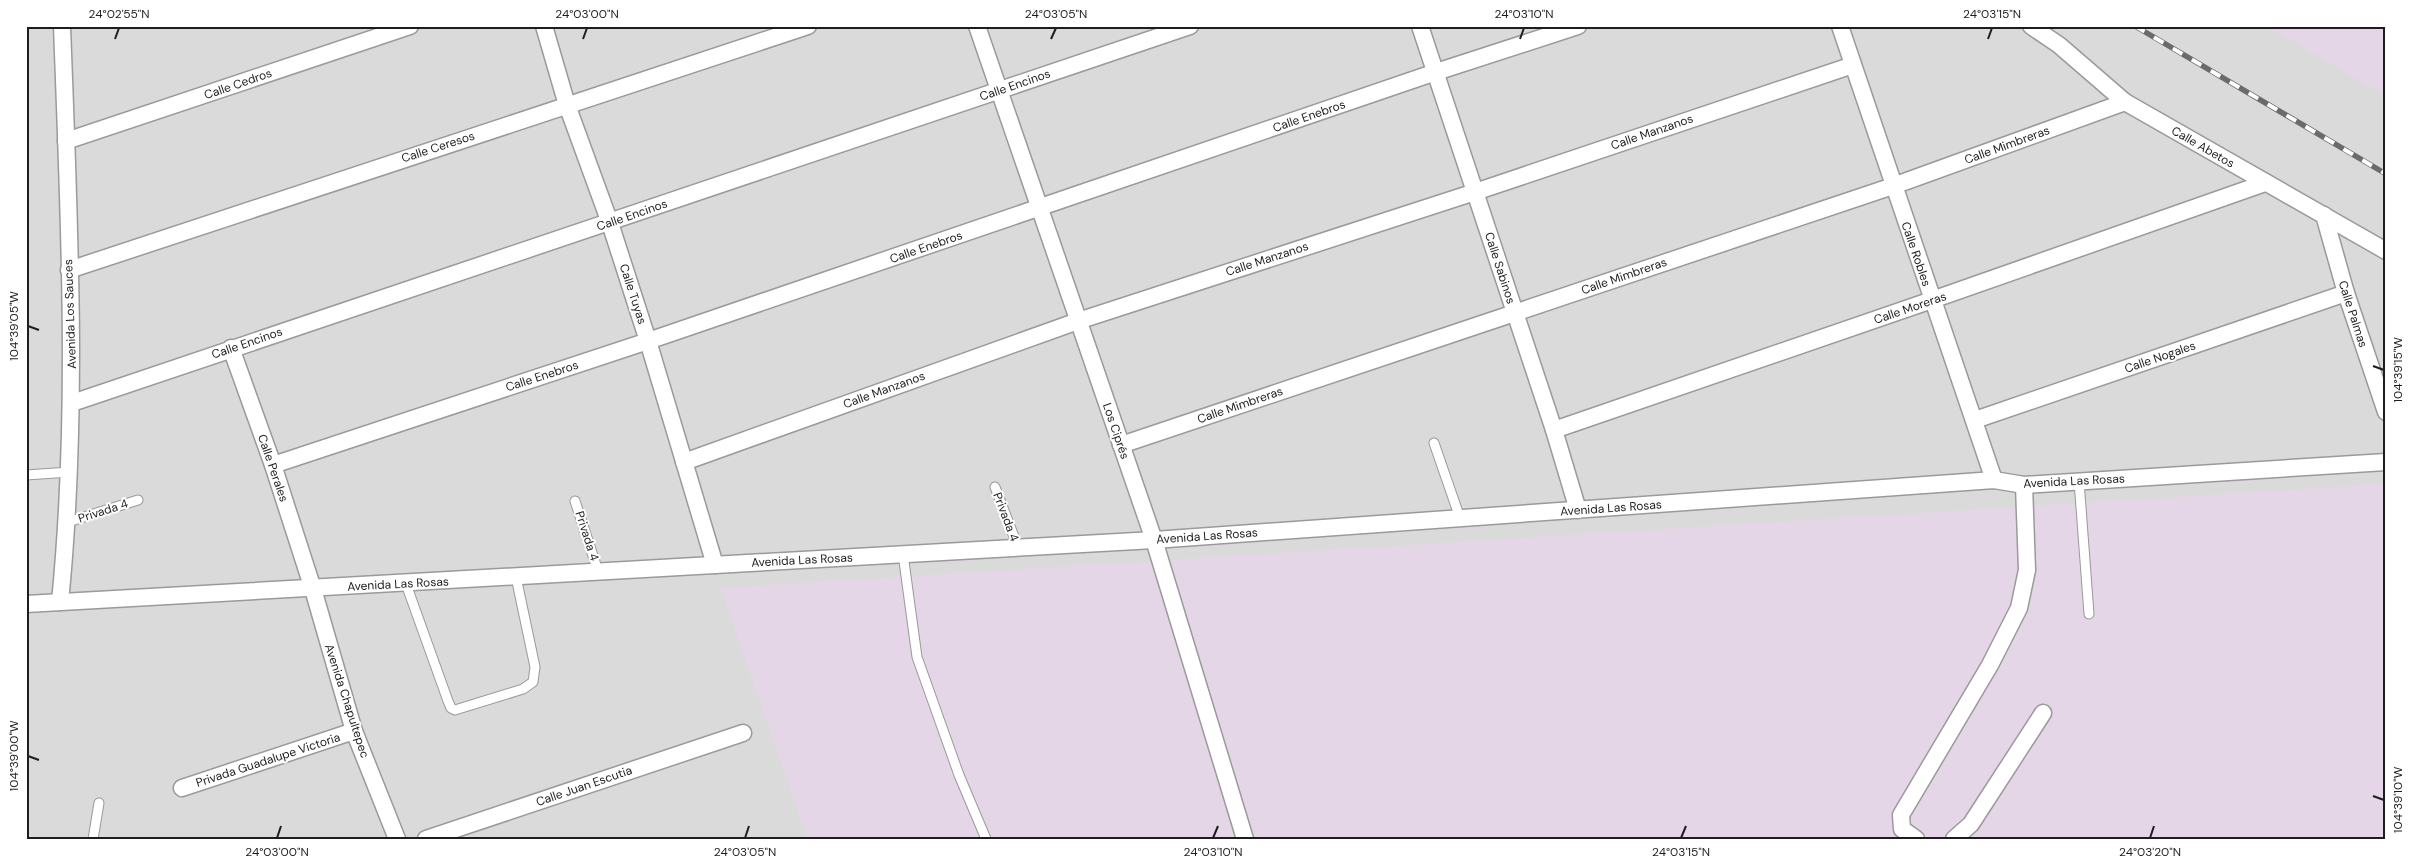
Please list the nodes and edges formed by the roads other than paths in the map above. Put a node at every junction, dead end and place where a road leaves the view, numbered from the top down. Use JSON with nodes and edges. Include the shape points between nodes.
{"nodes":[{"id":1,"x":62,"y":26,"type":"edge"},
{"id":2,"x":410,"y":26,"type":"edge"},
{"id":3,"x":544,"y":26,"type":"edge"},
{"id":4,"x":808,"y":26,"type":"edge"},
{"id":5,"x":977,"y":26,"type":"edge"},
{"id":6,"x":1190,"y":26,"type":"edge"},
{"id":7,"x":1420,"y":26,"type":"edge"},
{"id":8,"x":1578,"y":26,"type":"edge"},
{"id":9,"x":1840,"y":26,"type":"edge"},
{"id":10,"x":2032,"y":26,"type":"edge"},
{"id":11,"x":1853,"y":65,"type":"junction"},
{"id":12,"x":1436,"y":72,"type":"junction"},
{"id":13,"x":999,"y":90,"type":"junction"},
{"id":14,"x":2125,"y":102,"type":"junction"},
{"id":15,"x":567,"y":105,"type":"junction"},
{"id":16,"x":66,"y":141,"type":"junction"},
{"id":17,"x":2265,"y":183,"type":"junction"},
{"id":18,"x":1893,"y":186,"type":"junction"},
{"id":19,"x":1475,"y":192,"type":"junction"},
{"id":20,"x":1041,"y":208,"type":"junction"},
{"id":21,"x":2324,"y":215,"type":"junction"},
{"id":22,"x":610,"y":223,"type":"junction"},
{"id":23,"x":2386,"y":251,"type":"edge"},
{"id":24,"x":69,"y":270,"type":"junction"},
{"id":25,"x":2346,"y":293,"type":"junction"},
{"id":26,"x":1932,"y":300,"type":"junction"},
{"id":27,"x":1514,"y":313,"type":"junction"},
{"id":28,"x":1078,"y":321,"type":"junction"},
{"id":29,"x":648,"y":341,"type":"junction"},
{"id":30,"x":231,"y":348,"type":"junction"},
{"id":31,"x":72,"y":403,"type":"junction"},
{"id":32,"x":2386,"y":412,"type":"edge"},
{"id":33,"x":1975,"y":420,"type":"junction"},
{"id":34,"x":1554,"y":430,"type":"junction"},
{"id":35,"x":1434,"y":444,"type":"dead end"},
{"id":36,"x":1121,"y":445,"type":"junction"},
{"id":37,"x":684,"y":462,"type":"junction"},
{"id":38,"x":2386,"y":462,"type":"edge"},
{"id":39,"x":273,"y":465,"type":"junction"},
{"id":40,"x":70,"y":472,"type":"junction"},
{"id":41,"x":26,"y":475,"type":"edge"},
{"id":42,"x":1994,"y":480,"type":"junction"},
{"id":43,"x":2078,"y":481,"type":"junction"},
{"id":44,"x":2024,"y":485,"type":"junction"},
{"id":45,"x":995,"y":488,"type":"dead end"},
{"id":46,"x":138,"y":500,"type":"dead end"},
{"id":47,"x":575,"y":502,"type":"dead end"},
{"id":48,"x":1578,"y":510,"type":"junction"},
{"id":49,"x":1460,"y":518,"type":"junction"},
{"id":50,"x":68,"y":522,"type":"junction"},
{"id":51,"x":1154,"y":540,"type":"junction"},
{"id":52,"x":1018,"y":548,"type":"junction"},
{"id":53,"x":903,"y":554,"type":"junction"},
{"id":54,"x":715,"y":565,"type":"junction"},
{"id":55,"x":598,"y":571,"type":"junction"},
{"id":56,"x":516,"y":577,"type":"junction"},
{"id":57,"x":406,"y":584,"type":"junction"},
{"id":58,"x":313,"y":589,"type":"junction"},
{"id":59,"x":60,"y":602,"type":"junction"},
{"id":60,"x":26,"y":604,"type":"edge"},
{"id":61,"x":2089,"y":614,"type":"dead end"},
{"id":62,"x":2043,"y":713,"type":"dead end"},
{"id":63,"x":354,"y":731,"type":"junction"},
{"id":64,"x":743,"y":733,"type":"dead end"},
{"id":65,"x":182,"y":788,"type":"dead end"},
{"id":66,"x":100,"y":803,"type":"dead end"},
{"id":67,"x":93,"y":839,"type":"edge"},
{"id":68,"x":397,"y":839,"type":"edge"},
{"id":69,"x":426,"y":839,"type":"edge"},
{"id":70,"x":986,"y":839,"type":"edge"},
{"id":71,"x":1245,"y":839,"type":"edge"},
{"id":72,"x":1916,"y":839,"type":"edge"},
{"id":73,"x":1954,"y":839,"type":"edge"}],
"edges":[{"from":1,"to":16,"type":"street","name":"Avenida Los Sauces"},
{"from":2,"to":16,"type":"street","name":"Calle Cedros"},
{"from":3,"to":15,"type":"street","name":"Calle Tuyas"},
{"from":4,"to":15,"type":"street","name":"Calle Ceresos"},
{"from":5,"to":13,"type":"street","name":"Los Ciprés"},
{"from":6,"to":13,"type":"street","name":"Calle Encinos"},
{"from":7,"to":12,"type":"street","name":"Calle Sabinos"},
{"from":8,"to":12,"type":"street","name":"Calle Enebros"},
{"from":9,"to":11,"type":"street","name":"Calle Robles"},
{"from":10,"to":14,"type":"street","name":"Calle Abetos"},
{"from":11,"to":18,"type":"street","name":"Calle Robles"},
{"from":11,"to":19,"type":"street","name":"Calle Manzanos"},
{"from":12,"to":19,"type":"street","name":"Calle Sabinos"},
{"from":12,"to":20,"type":"street","name":"Calle Enebros"},
{"from":13,"to":20,"type":"street","name":"Los Ciprés"},
{"from":13,"to":22,"type":"street","name":"Calle Encinos"},
{"from":14,"to":17,"type":"street","name":"Calle Abetos"},
{"from":14,"to":18,"type":"street","name":"Calle Mimbreras"},
{"from":15,"to":22,"type":"street","name":"Calle Tuyas"},
{"from":15,"to":24,"type":"street","name":"Calle Ceresos"},
{"from":16,"to":24,"type":"street","name":"Avenida Los Sauces"},
{"from":17,"to":21,"type":"street","name":"Calle Abetos"},
{"from":17,"to":26,"type":"street","name":"Calle Moreras"},
{"from":18,"to":26,"type":"street","name":"Calle Robles"},
{"from":18,"to":27,"type":"street","name":"Calle Mimbreras"},
{"from":19,"to":27,"type":"street","name":"Calle Sabinos"},
{"from":19,"to":28,"type":"street","name":"Calle Manzanos"},
{"from":20,"to":28,"type":"street","name":"Los Ciprés"},
{"from":20,"to":29,"type":"street","name":"Calle Enebros"},
{"from":21,"to":23,"type":"street","name":"Calle Abetos"},
{"from":21,"to":25,"type":"street","name":"Calle Palmas"},
{"from":22,"to":29,"type":"street","name":"Calle Tuyas"},
{"from":22,"to":30,"type":"street","name":"Calle Encinos"},
{"from":24,"to":31,"type":"street","name":"Avenida Los Sauces"},
{"from":25,"to":32,"type":"street","name":"Calle Palmas"},
{"from":25,"to":33,"type":"street","name":"Calle Nogales"},
{"from":26,"to":33,"type":"street","name":"Calle Robles"},
{"from":26,"to":34,"type":"street","name":"Calle Moreras"},
{"from":27,"to":34,"type":"street","name":"Calle Sabinos"},
{"from":27,"to":36,"type":"street","name":"Calle Mimbreras"},
{"from":28,"to":36,"type":"street","name":"Los Ciprés"},
{"from":28,"to":37,"type":"street","name":"Calle Manzanos"},
{"from":29,"to":37,"type":"street","name":"Calle Tuyas"},
{"from":29,"to":39,"type":"street","name":"Calle Enebros"},
{"from":30,"to":31,"type":"street","name":"Calle Encinos"},
{"from":30,"to":39,"type":"street","name":"Calle Perales"},
{"from":31,"to":40,"type":"street","name":"Avenida Los Sauces"},
{"from":33,"to":42,"type":"street","name":"Calle Robles"},
{"from":34,"to":48,"type":"street","name":"Calle Sabinos"},
{"from":35,"to":49,"type":"lane"},
{"from":36,"to":51,"type":"street","name":"Los Ciprés"},
{"from":37,"to":54,"type":"street","name":"Calle Tuyas"},
{"from":38,"to":43,"type":"street","name":"Avenida Las Rosas"},
{"from":39,"to":58,"type":"street","name":"Calle Perales"},
{"from":40,"to":41,"type":"lane"},
{"from":40,"to":50,"type":"street","name":"Avenida Los Sauces"},
{"from":42,"to":44,"type":"street","name":"Avenida Las Rosas"},
{"from":42,"to":48,"type":"street","name":"Avenida Las Rosas"},
{"from":43,"to":44,"type":"street","name":"Avenida Las Rosas"},
{"from":43,"to":61,"type":"lane"},
{"from":44,"to":72,"type":"street","via":[[2027,570],[2019,608],[1901,816],[1902,829]]},
{"from":45,"to":52,"type":"lane","name":"Privada 4"},
{"from":46,"to":50,"type":"lane","name":"Privada 4"},
{"from":47,"to":55,"type":"lane","name":"Privada 4"},
{"from":48,"to":49,"type":"street","name":"Avenida Las Rosas"},
{"from":49,"to":51,"type":"street","name":"Avenida Las Rosas"},
{"from":50,"to":59,"type":"street","name":"Avenida Los Sauces"},
{"from":51,"to":52,"type":"street","name":"Avenida Las Rosas"},
{"from":51,"to":71,"type":"street","name":"Los Ciprés"},
{"from":52,"to":53,"type":"street","name":"Avenida Las Rosas"},
{"from":53,"to":54,"type":"street","name":"Avenida Las Rosas"},
{"from":53,"to":70,"type":"lane","via":[[917,657]]},
{"from":54,"to":55,"type":"street","name":"Avenida Las Rosas"},
{"from":55,"to":56,"type":"street","name":"Avenida Las Rosas"},
{"from":56,"to":57,"type":"street","name":"Avenida Las Rosas"},
{"from":56,"to":57,"type":"lane","via":[[535,667],[533,682],[523,690],[455,710],[450,708]]},
{"from":57,"to":58,"type":"street","name":"Avenida Las Rosas"},
{"from":58,"to":59,"type":"street","name":"Avenida Las Rosas"},
{"from":58,"to":63,"type":"street","name":"Avenida Chapultepec"},
{"from":59,"to":60,"type":"street","name":"Avenida Las Rosas"},
{"from":62,"to":73,"type":"street","via":[[1971,824]]},
{"from":63,"to":65,"type":"street","name":"Privada Guadalupe Victoria"},
{"from":63,"to":68,"type":"street","name":"Avenida Chapultepec"},
{"from":64,"to":69,"type":"street","name":"Calle Juan Escutia"},
{"from":66,"to":67,"type":"lane"}]}
